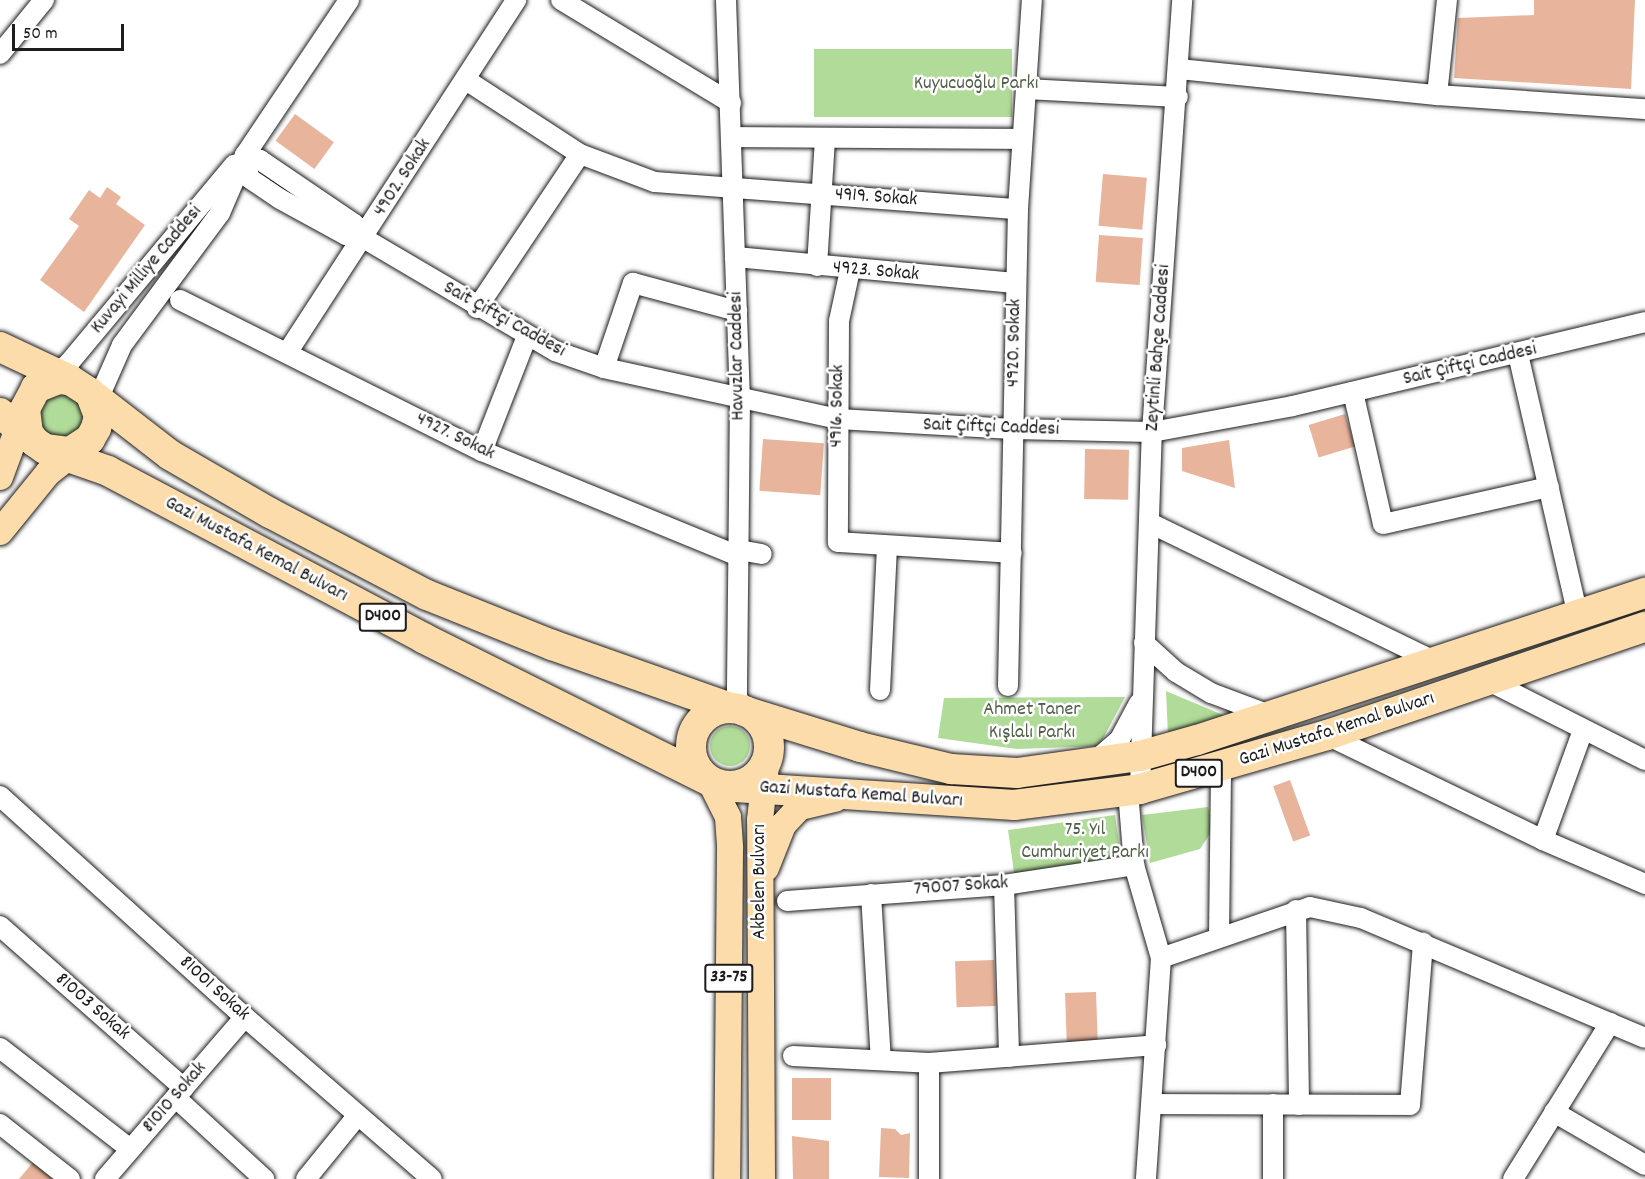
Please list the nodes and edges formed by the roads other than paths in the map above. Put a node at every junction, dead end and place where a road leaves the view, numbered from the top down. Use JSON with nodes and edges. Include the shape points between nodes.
{"nodes":[{"id":1,"x":44,"y":0,"type":"edge"},
{"id":2,"x":349,"y":0,"type":"edge"},
{"id":3,"x":516,"y":0,"type":"edge"},
{"id":4,"x":561,"y":0,"type":"edge"},
{"id":5,"x":726,"y":0,"type":"edge"},
{"id":6,"x":1032,"y":0,"type":"edge"},
{"id":7,"x":1182,"y":0,"type":"edge"},
{"id":8,"x":1447,"y":0,"type":"edge"},
{"id":9,"x":0,"y":54,"type":"edge"},
{"id":10,"x":1179,"y":69,"type":"junction"},
{"id":11,"x":466,"y":80,"type":"junction"},
{"id":12,"x":1026,"y":90,"type":"junction"},
{"id":13,"x":1437,"y":95,"type":"junction"},
{"id":14,"x":1178,"y":97,"type":"junction"},
{"id":15,"x":730,"y":103,"type":"junction"},
{"id":16,"x":1645,"y":109,"type":"edge"},
{"id":17,"x":733,"y":137,"type":"junction"},
{"id":18,"x":825,"y":138,"type":"junction"},
{"id":19,"x":1022,"y":139,"type":"junction"},
{"id":20,"x":580,"y":154,"type":"junction"},
{"id":21,"x":244,"y":155,"type":"junction"},
{"id":22,"x":733,"y":187,"type":"junction"},
{"id":23,"x":820,"y":193,"type":"junction"},
{"id":24,"x":1018,"y":209,"type":"junction"},
{"id":25,"x":364,"y":239,"type":"junction"},
{"id":26,"x":735,"y":257,"type":"junction"},
{"id":27,"x":817,"y":266,"type":"junction"},
{"id":28,"x":850,"y":270,"type":"junction"},
{"id":29,"x":1016,"y":283,"type":"junction"},
{"id":30,"x":180,"y":300,"type":"dead end"},
{"id":31,"x":477,"y":308,"type":"junction"},
{"id":32,"x":737,"y":311,"type":"junction"},
{"id":33,"x":1645,"y":322,"type":"edge"},
{"id":34,"x":527,"y":336,"type":"junction"},
{"id":35,"x":0,"y":347,"type":"edge"},
{"id":36,"x":287,"y":353,"type":"junction"},
{"id":37,"x":1518,"y":354,"type":"junction"},
{"id":38,"x":604,"y":368,"type":"junction"},
{"id":39,"x":76,"y":388,"type":"junction"},
{"id":40,"x":1353,"y":392,"type":"junction"},
{"id":41,"x":740,"y":400,"type":"junction"},
{"id":42,"x":838,"y":419,"type":"junction"},
{"id":43,"x":1013,"y":429,"type":"junction"},
{"id":44,"x":1152,"y":432,"type":"junction"},
{"id":45,"x":41,"y":436,"type":"edge"},
{"id":46,"x":482,"y":451,"type":"junction"},
{"id":47,"x":2,"y":470,"type":"edge"},
{"id":48,"x":1549,"y":487,"type":"junction"},
{"id":49,"x":1152,"y":524,"type":"junction"},
{"id":50,"x":0,"y":532,"type":"edge"},
{"id":51,"x":887,"y":546,"type":"junction"},
{"id":52,"x":738,"y":553,"type":"junction"},
{"id":53,"x":1011,"y":553,"type":"junction"},
{"id":54,"x":762,"y":554,"type":"dead end"},
{"id":55,"x":1645,"y":593,"type":"edge"},
{"id":56,"x":1578,"y":615,"type":"junction"},
{"id":57,"x":1645,"y":627,"type":"edge"},
{"id":58,"x":1144,"y":643,"type":"junction"},
{"id":59,"x":1438,"y":663,"type":"junction"},
{"id":60,"x":1489,"y":681,"type":"junction"},
{"id":61,"x":1008,"y":686,"type":"dead end"},
{"id":62,"x":880,"y":690,"type":"dead end"},
{"id":63,"x":1142,"y":696,"type":"junction"},
{"id":64,"x":738,"y":709,"type":"junction"},
{"id":65,"x":1275,"y":717,"type":"junction"},
{"id":66,"x":1583,"y":730,"type":"junction"},
{"id":67,"x":1327,"y":735,"type":"junction"},
{"id":68,"x":1140,"y":756,"type":"junction"},
{"id":69,"x":1645,"y":760,"type":"edge"},
{"id":70,"x":1093,"y":763,"type":"junction"},
{"id":71,"x":1221,"y":766,"type":"junction"},
{"id":72,"x":743,"y":780,"type":"junction"},
{"id":73,"x":1134,"y":790,"type":"junction"},
{"id":74,"x":0,"y":796,"type":"edge"},
{"id":75,"x":855,"y":797,"type":"junction"},
{"id":76,"x":1543,"y":840,"type":"junction"},
{"id":77,"x":1134,"y":865,"type":"junction"},
{"id":78,"x":1645,"y":884,"type":"edge"},
{"id":79,"x":1004,"y":885,"type":"junction"},
{"id":80,"x":760,"y":886,"type":"junction"},
{"id":81,"x":872,"y":894,"type":"junction"},
{"id":82,"x":787,"y":901,"type":"dead end"},
{"id":83,"x":1296,"y":910,"type":"junction"},
{"id":84,"x":0,"y":926,"type":"edge"},
{"id":85,"x":1219,"y":937,"type":"junction"},
{"id":86,"x":1423,"y":943,"type":"junction"},
{"id":87,"x":1161,"y":958,"type":"junction"},
{"id":88,"x":245,"y":1017,"type":"junction"},
{"id":89,"x":1610,"y":1023,"type":"junction"},
{"id":90,"x":1645,"y":1038,"type":"edge"},
{"id":91,"x":1156,"y":1045,"type":"junction"},
{"id":92,"x":0,"y":1048,"type":"edge"},
{"id":93,"x":793,"y":1056,"type":"dead end"},
{"id":94,"x":1009,"y":1057,"type":"junction"},
{"id":95,"x":881,"y":1060,"type":"junction"},
{"id":96,"x":928,"y":1063,"type":"junction"},
{"id":97,"x":180,"y":1093,"type":"junction"},
{"id":98,"x":1152,"y":1104,"type":"junction"},
{"id":99,"x":1273,"y":1104,"type":"junction"},
{"id":100,"x":1299,"y":1105,"type":"junction"},
{"id":101,"x":1554,"y":1112,"type":"junction"},
{"id":102,"x":358,"y":1115,"type":"junction"},
{"id":103,"x":0,"y":1124,"type":"edge"},
{"id":104,"x":130,"y":1149,"type":"junction"},
{"id":105,"x":1645,"y":1165,"type":"edge"},
{"id":106,"x":70,"y":1179,"type":"edge"},
{"id":107,"x":105,"y":1179,"type":"edge"},
{"id":108,"x":264,"y":1179,"type":"edge"},
{"id":109,"x":306,"y":1179,"type":"edge"},
{"id":110,"x":432,"y":1179,"type":"edge"},
{"id":111,"x":727,"y":1179,"type":"edge"},
{"id":112,"x":762,"y":1179,"type":"edge"},
{"id":113,"x":929,"y":1179,"type":"edge"},
{"id":114,"x":1146,"y":1179,"type":"edge"},
{"id":115,"x":1273,"y":1179,"type":"edge"},
{"id":116,"x":1513,"y":1179,"type":"edge"}],
"edges":[{"from":1,"to":9,"type":"street"},
{"from":2,"to":21,"type":"street","name":"Kuvayi Milliye Caddesi"},
{"from":3,"to":11,"type":"street","name":"4902. Sokak"},
{"from":4,"to":15,"type":"street"},
{"from":5,"to":15,"type":"street","name":"Havuzlar Caddesi"},
{"from":6,"to":12,"type":"street","name":"4920. Sokak"},
{"from":7,"to":10,"type":"street","name":"Zeytinli Bahçe Caddesi"},
{"from":8,"to":13,"type":"street"},
{"from":10,"to":13,"type":"street"},
{"from":10,"to":14,"type":"street","name":"Zeytinli Bahçe Caddesi"},
{"from":11,"to":20,"type":"street","name":"4919. Sokak"},
{"from":11,"to":25,"type":"street","name":"4902. Sokak"},
{"from":12,"to":14,"type":"street"},
{"from":12,"to":19,"type":"street","name":"4920. Sokak"},
{"from":13,"to":16,"type":"street"},
{"from":14,"to":44,"type":"street","name":"Zeytinli Bahçe Caddesi"},
{"from":15,"to":17,"type":"street","name":"Havuzlar Caddesi"},
{"from":17,"to":18,"type":"street"},
{"from":17,"to":22,"type":"street","name":"Havuzlar Caddesi"},
{"from":18,"to":19,"type":"street"},
{"from":18,"to":23,"type":"street"},
{"from":19,"to":24,"type":"street","name":"4920. Sokak"},
{"from":20,"to":22,"type":"street","name":"4919. Sokak","via":[[655,182]]},
{"from":20,"to":31,"type":"street"},
{"from":21,"to":25,"type":"street","name":"Sait Çiftçi Caddesi","via":[[249,178],[346,235]]},
{"from":21,"to":39,"type":"street","name":"Kuvayi Milliye Caddesi"},
{"from":21,"to":39,"type":"street","name":"Kuvayi Milliye Caddesi","via":[[220,213],[122,345]]},
{"from":22,"to":23,"type":"street","name":"4919. Sokak"},
{"from":22,"to":26,"type":"street","name":"Havuzlar Caddesi"},
{"from":23,"to":24,"type":"street","name":"4919. Sokak"},
{"from":23,"to":27,"type":"street"},
{"from":24,"to":29,"type":"street","name":"4920. Sokak"},
{"from":25,"to":31,"type":"street","name":"Sait Çiftçi Caddesi"},
{"from":25,"to":36,"type":"street","name":"4902. Sokak"},
{"from":26,"to":27,"type":"street","name":"4923. Sokak"},
{"from":26,"to":32,"type":"street","name":"Havuzlar Caddesi"},
{"from":27,"to":28,"type":"street","name":"4923. Sokak"},
{"from":28,"to":29,"type":"street","name":"4923. Sokak"},
{"from":28,"to":42,"type":"street","name":"4916. Sokak","via":[[839,321]]},
{"from":29,"to":43,"type":"street","name":"4920. Sokak"},
{"from":30,"to":36,"type":"street","name":"4927. Sokak"},
{"from":31,"to":34,"type":"street","name":"Sait Çiftçi Caddesi"},
{"from":32,"to":38,"type":"street","via":[[633,283]]},
{"from":32,"to":41,"type":"street","name":"Havuzlar Caddesi"},
{"from":33,"to":37,"type":"street","name":"Sait Çiftçi Caddesi"},
{"from":34,"to":38,"type":"street","name":"Sait Çiftçi Caddesi","via":[[555,351]]},
{"from":34,"to":46,"type":"street"},
{"from":35,"to":39,"type":"highway","name":"Gazi Mustafa Kemal Bulvarı","number":"D400"},
{"from":36,"to":46,"type":"street","name":"4927. Sokak"},
{"from":37,"to":40,"type":"street","name":"Sait Çiftçi Caddesi"},
{"from":37,"to":48,"type":"street"},
{"from":38,"to":41,"type":"street","name":"Sait Çiftçi Caddesi"},
{"from":39,"to":45,"type":"highway","via":[[29,398]]},
{"from":39,"to":45,"type":"highway","via":[[96,428]]},
{"from":39,"to":64,"type":"highway","name":"Gazi Mustafa Kemal Bulvarı","number":"D400","via":[[170,455],[270,513],[427,594],[552,645]]},
{"from":40,"to":44,"type":"street","name":"Sait Çiftçi Caddesi"},
{"from":40,"to":48,"type":"street","via":[[1383,524]]},
{"from":41,"to":42,"type":"street","name":"Sait Çiftçi Caddesi"},
{"from":41,"to":52,"type":"street","name":"Havuzlar Caddesi"},
{"from":42,"to":43,"type":"street","name":"Sait Çiftçi Caddesi"},
{"from":42,"to":51,"type":"street","name":"4916. Sokak","via":[[838,542]]},
{"from":43,"to":44,"type":"street","name":"Sait Çiftçi Caddesi"},
{"from":43,"to":53,"type":"street","name":"4920. Sokak"},
{"from":44,"to":49,"type":"street","name":"Zeytinli Bahçe Caddesi"},
{"from":45,"to":47,"type":"main road"},
{"from":45,"to":50,"type":"main road","via":[[48,473]]},
{"from":45,"to":72,"type":"highway","name":"Gazi Mustafa Kemal Bulvarı","number":"D400","via":[[423,638]]},
{"from":46,"to":52,"type":"street","name":"4927. Sokak"},
{"from":48,"to":56,"type":"street"},
{"from":49,"to":58,"type":"street","name":"Zeytinli Bahçe Caddesi"},
{"from":49,"to":59,"type":"street"},
{"from":51,"to":53,"type":"street"},
{"from":51,"to":62,"type":"street"},
{"from":52,"to":54,"type":"street","name":"4927. Sokak"},
{"from":52,"to":64,"type":"street","name":"Havuzlar Caddesi"},
{"from":53,"to":61,"type":"street","name":"4920. Sokak"},
{"from":55,"to":56,"type":"highway","name":"Gazi Mustafa Kemal Bulvarı","number":"D400"},
{"from":56,"to":59,"type":"highway","name":"Gazi Mustafa Kemal Bulvarı","number":"D400"},
{"from":57,"to":60,"type":"highway","name":"Gazi Mustafa Kemal Bulvarı","number":"D400"},
{"from":58,"to":63,"type":"street","name":"Zeytinli Bahçe Caddesi"},
{"from":58,"to":65,"type":"street","via":[[1176,672],[1211,693]]},
{"from":59,"to":65,"type":"highway","name":"Gazi Mustafa Kemal Bulvarı","number":"D400"},
{"from":60,"to":66,"type":"street"},
{"from":60,"to":67,"type":"highway","name":"Gazi Mustafa Kemal Bulvarı","number":"D400"},
{"from":63,"to":68,"type":"street","via":[[1152,710],[1152,739]]},
{"from":63,"to":70,"type":"street","via":[[1120,739]]},
{"from":64,"to":70,"type":"highway","name":"Gazi Mustafa Kemal Bulvarı","number":"D400","via":[[860,747],[951,769],[1017,773]]},
{"from":64,"to":72,"type":"highway","via":[[756,717],[769,740]]},
{"from":64,"to":72,"type":"highway","via":[[707,716],[693,737],[694,762]]},
{"from":65,"to":68,"type":"highway","name":"Gazi Mustafa Kemal Bulvarı","number":"D400"},
{"from":66,"to":69,"type":"street"},
{"from":66,"to":76,"type":"street"},
{"from":67,"to":71,"type":"highway","name":"Gazi Mustafa Kemal Bulvarı","number":"D400"},
{"from":67,"to":76,"type":"street"},
{"from":68,"to":70,"type":"highway","name":"Gazi Mustafa Kemal Bulvarı","number":"D400"},
{"from":68,"to":73,"type":"street"},
{"from":71,"to":73,"type":"highway","name":"Gazi Mustafa Kemal Bulvarı","number":"D400"},
{"from":71,"to":85,"type":"street"},
{"from":72,"to":75,"type":"highway","name":"Gazi Mustafa Kemal Bulvarı","number":"D400"},
{"from":72,"to":80,"type":"main road","name":"Akbelen Bulvarı","number":"33-75"},
{"from":72,"to":111,"type":"main road","name":"Akbelen Bulvarı","number":"33-75","via":[[727,813]]},
{"from":73,"to":75,"type":"highway","name":"Gazi Mustafa Kemal Bulvarı","number":"D400","via":[[1014,805]]},
{"from":73,"to":77,"type":"street"},
{"from":74,"to":88,"type":"street","name":"81001 Sokak"},
{"from":75,"to":80,"type":"main road","via":[[800,807],[783,825]]},
{"from":76,"to":78,"type":"street"},
{"from":77,"to":79,"type":"street","name":"79007 Sokak"},
{"from":77,"to":87,"type":"street"},
{"from":79,"to":81,"type":"street","name":"79007 Sokak"},
{"from":79,"to":94,"type":"street"},
{"from":80,"to":112,"type":"main road","name":"Akbelen Bulvarı","number":"33-75"},
{"from":81,"to":82,"type":"street","name":"79007 Sokak"},
{"from":81,"to":95,"type":"street"},
{"from":83,"to":85,"type":"street"},
{"from":83,"to":86,"type":"street","via":[[1310,907],[1361,918]]},
{"from":83,"to":100,"type":"street"},
{"from":84,"to":97,"type":"street","name":"81003 Sokak"},
{"from":85,"to":87,"type":"street"},
{"from":86,"to":89,"type":"street"},
{"from":86,"to":100,"type":"street","via":[[1410,1105]]},
{"from":87,"to":91,"type":"street"},
{"from":88,"to":97,"type":"street","name":"81010 Sokak"},
{"from":88,"to":102,"type":"street","name":"81001 Sokak"},
{"from":89,"to":90,"type":"street"},
{"from":89,"to":101,"type":"street"},
{"from":91,"to":94,"type":"street"},
{"from":91,"to":98,"type":"street"},
{"from":92,"to":104,"type":"street"},
{"from":93,"to":95,"type":"street"},
{"from":94,"to":96,"type":"street"},
{"from":95,"to":96,"type":"street"},
{"from":96,"to":113,"type":"street"},
{"from":97,"to":104,"type":"street","name":"81010 Sokak"},
{"from":97,"to":108,"type":"street","name":"81003 Sokak"},
{"from":98,"to":99,"type":"street"},
{"from":98,"to":114,"type":"street"},
{"from":99,"to":100,"type":"street"},
{"from":99,"to":115,"type":"street"},
{"from":101,"to":105,"type":"street"},
{"from":101,"to":116,"type":"street"},
{"from":102,"to":109,"type":"street"},
{"from":102,"to":110,"type":"street","name":"81001 Sokak"},
{"from":103,"to":106,"type":"street"},
{"from":104,"to":107,"type":"street","name":"81010 Sokak"}]}
